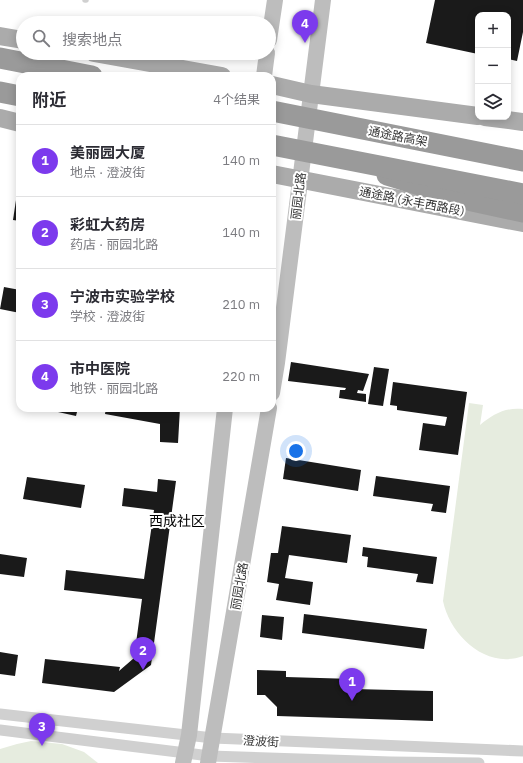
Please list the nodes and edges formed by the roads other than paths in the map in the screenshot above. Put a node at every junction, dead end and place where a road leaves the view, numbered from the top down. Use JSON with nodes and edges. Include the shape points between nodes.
{"nodes":[{"id":1,"x":275,"y":0,"type":"edge"},
{"id":2,"x":322,"y":0,"type":"edge"},
{"id":3,"x":273,"y":16,"type":"edge"},
{"id":4,"x":0,"y":36,"type":"edge"},
{"id":5,"x":16,"y":39,"type":"edge"},
{"id":6,"x":0,"y":58,"type":"edge"},
{"id":7,"x":133,"y":60,"type":"edge"},
{"id":8,"x":266,"y":60,"type":"edge"},
{"id":9,"x":72,"y":72,"type":"edge"},
{"id":10,"x":200,"y":72,"type":"edge"},
{"id":11,"x":265,"y":72,"type":"edge"},
{"id":12,"x":276,"y":86,"type":"edge"},
{"id":13,"x":0,"y":92,"type":"edge"},
{"id":14,"x":311,"y":94,"type":"junction"},
{"id":15,"x":16,"y":95,"type":"edge"},
{"id":16,"x":276,"y":112,"type":"edge"},
{"id":17,"x":475,"y":116,"type":"edge"},
{"id":18,"x":0,"y":118,"type":"edge"},
{"id":19,"x":508,"y":120,"type":"edge"},
{"id":20,"x":16,"y":122,"type":"edge"},
{"id":21,"x":523,"y":122,"type":"edge"},
{"id":22,"x":276,"y":146,"type":"edge"},
{"id":23,"x":330,"y":157,"type":"junction"},
{"id":24,"x":523,"y":161,"type":"edge"},
{"id":25,"x":276,"y":175,"type":"edge"},
{"id":26,"x":300,"y":179,"type":"junction"},
{"id":27,"x":523,"y":194,"type":"edge"},
{"id":28,"x":523,"y":212,"type":"edge"},
{"id":29,"x":523,"y":223,"type":"edge"},
{"id":30,"x":276,"y":369,"type":"edge"},
{"id":31,"x":225,"y":412,"type":"edge"},
{"id":32,"x":268,"y":412,"type":"edge"},
{"id":33,"x":0,"y":714,"type":"edge"},
{"id":34,"x":0,"y":730,"type":"edge"},
{"id":35,"x":189,"y":735,"type":"junction"},
{"id":36,"x":213,"y":738,"type":"junction"},
{"id":37,"x":523,"y":751,"type":"edge"},
{"id":38,"x":184,"y":758,"type":"edge"},
{"id":39,"x":209,"y":759,"type":"edge"},
{"id":40,"x":391,"y":762,"type":"edge"},
{"id":41,"x":479,"y":763,"type":"edge"}],
"edges":[{"from":1,"to":3,"type":"main road"},
{"from":2,"to":14,"type":"main road","name":"丽园北路"},
{"from":4,"to":5,"type":"main road"},
{"from":6,"to":9,"type":"highway"},
{"from":7,"to":10,"type":"main road"},
{"from":8,"to":11,"type":"main road"},
{"from":12,"to":14,"type":"main road"},
{"from":13,"to":15,"type":"highway"},
{"from":14,"to":17,"type":"main road"},
{"from":14,"to":26,"type":"main road","name":"丽园北路"},
{"from":16,"to":24,"type":"highway","name":"通途路高架","bridge":true},
{"from":18,"to":20,"type":"main road"},
{"from":19,"to":21,"type":"main road"},
{"from":22,"to":23,"type":"highway","bridge":true},
{"from":23,"to":27,"type":"highway","bridge":true},
{"from":23,"to":28,"type":"highway","bridge":true,"via":[[472,201]]},
{"from":25,"to":26,"type":"main road","name":"通途路 (永丰西路段)"},
{"from":26,"to":29,"type":"main road","name":"通途路 (永丰西路段)"},
{"from":26,"to":30,"type":"main road","name":"丽园北路"},
{"from":31,"to":35,"type":"main road"},
{"from":32,"to":36,"type":"main road","name":"丽园北路"},
{"from":33,"to":35,"type":"street","name":"澄波街"},
{"from":34,"to":38,"type":"street","name":"澄波街"},
{"from":35,"to":36,"type":"street","name":"澄波街"},
{"from":35,"to":38,"type":"main road"},
{"from":36,"to":37,"type":"street","name":"澄波街"},
{"from":36,"to":39,"type":"main road","name":"丽园北路"},
{"from":38,"to":39,"type":"street","name":"澄波街"},
{"from":39,"to":40,"type":"street","name":"澄波街"},
{"from":40,"to":41,"type":"street","name":"澄波街"}]}
